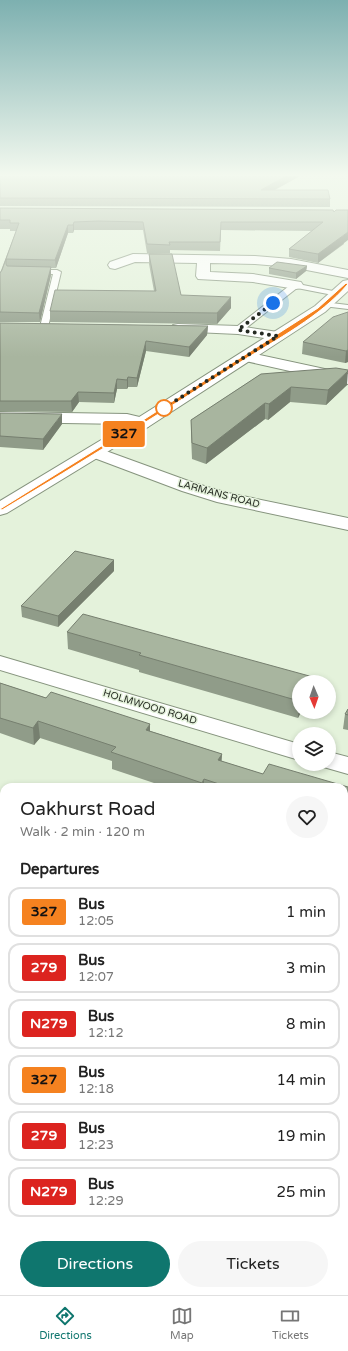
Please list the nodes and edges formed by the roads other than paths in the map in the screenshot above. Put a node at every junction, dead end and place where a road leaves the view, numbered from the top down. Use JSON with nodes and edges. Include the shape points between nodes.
{"nodes":[{"id":1,"x":203,"y":263,"type":"dead end"},
{"id":2,"x":115,"y":264,"type":"dead end"},
{"id":3,"x":27,"y":272,"type":"edge"},
{"id":4,"x":348,"y":274,"type":"edge"},
{"id":5,"x":296,"y":285,"type":"junction"},
{"id":6,"x":343,"y":289,"type":"edge"},
{"id":7,"x":326,"y":304,"type":"junction"},
{"id":8,"x":348,"y":306,"type":"edge"},
{"id":9,"x":29,"y":327,"type":"edge"},
{"id":10,"x":44,"y":327,"type":"junction"},
{"id":11,"x":59,"y":327,"type":"edge"},
{"id":12,"x":162,"y":328,"type":"edge"},
{"id":13,"x":238,"y":330,"type":"junction"},
{"id":14,"x":278,"y":336,"type":"junction"},
{"id":15,"x":246,"y":357,"type":"junction"},
{"id":16,"x":348,"y":379,"type":"edge"},
{"id":17,"x":0,"y":417,"type":"edge"},
{"id":18,"x":142,"y":423,"type":"junction"},
{"id":19,"x":94,"y":452,"type":"junction"},
{"id":20,"x":0,"y":509,"type":"edge"},
{"id":21,"x":348,"y":524,"type":"edge"},
{"id":22,"x":0,"y":663,"type":"edge"},
{"id":23,"x":292,"y":750,"type":"edge"},
{"id":24,"x":336,"y":762,"type":"edge"},
{"id":25,"x":348,"y":766,"type":"edge"}],
"edges":[{"from":1,"to":5,"type":"street","via":[[203,276],[253,278]]},
{"from":2,"to":4,"type":"street","via":[[129,259],[147,258],[255,260],[291,263]]},
{"from":3,"to":10,"type":"lane","via":[[57,272]]},
{"from":5,"to":6,"type":"lane"},
{"from":5,"to":13,"type":"lane"},
{"from":6,"to":7,"type":"street"},
{"from":7,"to":8,"type":"lane"},
{"from":7,"to":14,"type":"street"},
{"from":9,"to":10,"type":"street"},
{"from":10,"to":11,"type":"street"},
{"from":12,"to":13,"type":"street"},
{"from":13,"to":14,"type":"street"},
{"from":14,"to":15,"type":"street"},
{"from":15,"to":16,"type":"street"},
{"from":15,"to":18,"type":"street"},
{"from":17,"to":18,"type":"street","via":[[118,419]]},
{"from":18,"to":19,"type":"street"},
{"from":19,"to":20,"type":"street"},
{"from":19,"to":21,"type":"street","name":"LARMANS ROAD","via":[[188,488]]},
{"from":22,"to":23,"type":"street","name":"HOLMWOOD ROAD"},
{"from":24,"to":25,"type":"street"}]}
